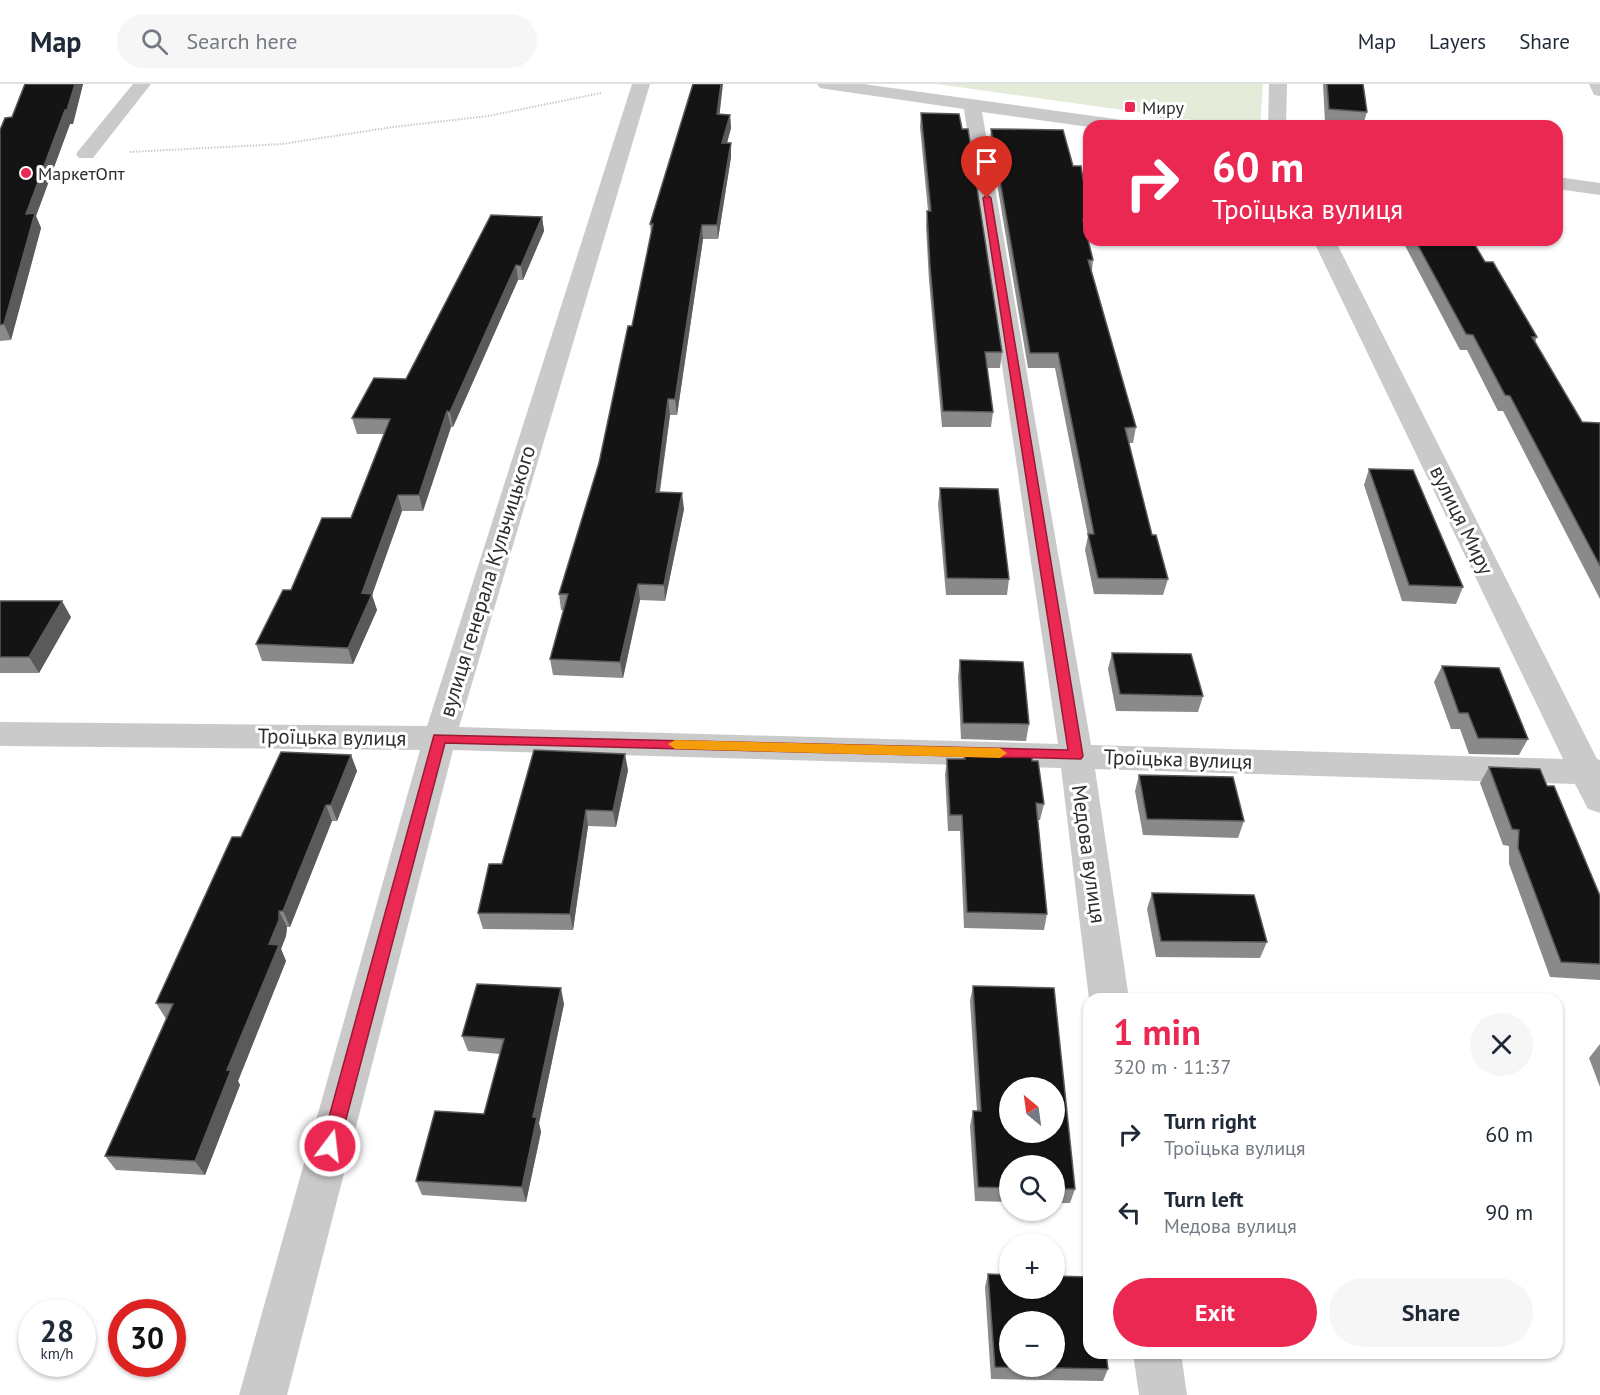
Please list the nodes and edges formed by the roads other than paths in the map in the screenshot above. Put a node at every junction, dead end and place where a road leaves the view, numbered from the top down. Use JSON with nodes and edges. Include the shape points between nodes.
{"nodes":[{"id":1,"x":142,"y":84,"type":"edge"},
{"id":2,"x":641,"y":84,"type":"edge"},
{"id":3,"x":826,"y":84,"type":"edge"},
{"id":4,"x":1278,"y":84,"type":"edge"},
{"id":5,"x":1598,"y":84,"type":"edge"},
{"id":6,"x":1600,"y":91,"type":"edge"},
{"id":7,"x":972,"y":105,"type":"junction"},
{"id":8,"x":1277,"y":120,"type":"edge"},
{"id":9,"x":1083,"y":121,"type":"edge"},
{"id":10,"x":86,"y":154,"type":"road end"},
{"id":11,"x":1563,"y":184,"type":"edge"},
{"id":12,"x":1600,"y":189,"type":"edge"},
{"id":13,"x":1327,"y":246,"type":"edge"},
{"id":14,"x":0,"y":734,"type":"edge"},
{"id":15,"x":439,"y":738,"type":"junction"},
{"id":16,"x":1076,"y":756,"type":"junction"},
{"id":17,"x":1595,"y":781,"type":"edge"},
{"id":18,"x":1108,"y":993,"type":"edge"},
{"id":19,"x":1158,"y":1359,"type":"edge"},
{"id":20,"x":263,"y":1395,"type":"edge"},
{"id":21,"x":1163,"y":1395,"type":"edge"}],
"edges":[{"from":1,"to":10,"type":"street"},
{"from":2,"to":15,"type":"street","name":"вулиця генерала Кульчицького"},
{"from":3,"to":7,"type":"street"},
{"from":4,"to":8,"type":"street"},
{"from":5,"to":6,"type":"street"},
{"from":7,"to":9,"type":"street"},
{"from":7,"to":16,"type":"street","name":"Медова вулиця"},
{"from":11,"to":12,"type":"street"},
{"from":13,"to":17,"type":"street","name":"вулиця Миру"},
{"from":14,"to":15,"type":"street","name":"Троїцька вулиця"},
{"from":15,"to":16,"type":"street","name":"Троїцька вулиця"},
{"from":15,"to":20,"type":"street","name":"вулиця генерала Кульчицького"},
{"from":16,"to":17,"type":"street","name":"Троїцька вулиця"},
{"from":16,"to":18,"type":"street","name":"Медова вулиця"},
{"from":19,"to":21,"type":"street"}]}
